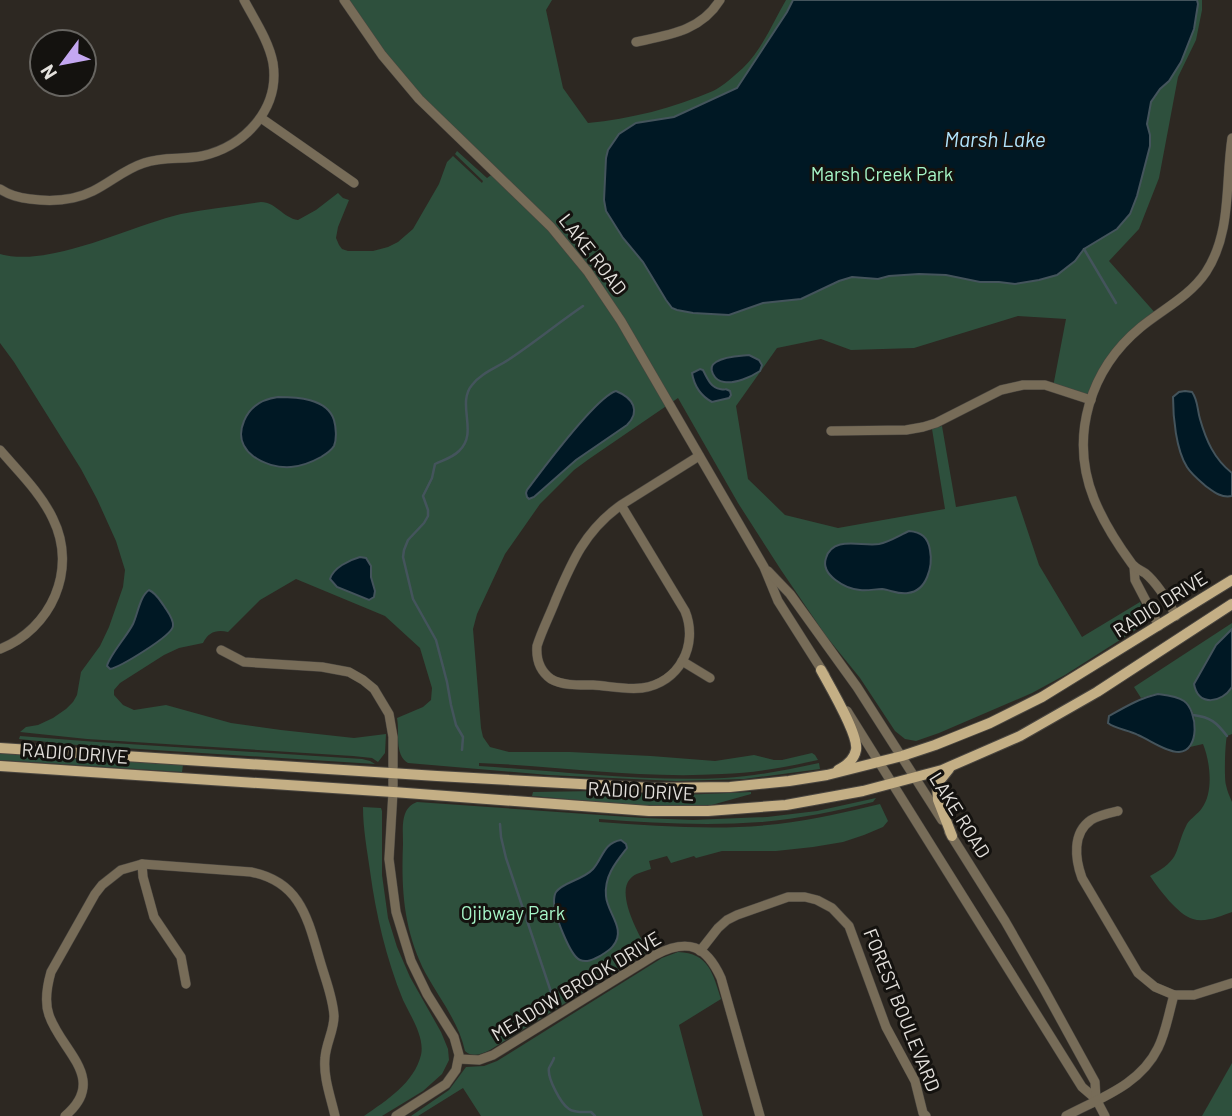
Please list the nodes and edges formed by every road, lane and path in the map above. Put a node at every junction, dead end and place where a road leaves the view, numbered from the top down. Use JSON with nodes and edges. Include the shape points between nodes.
{"nodes":[{"id":1,"x":244,"y":0,"type":"edge"},
{"id":2,"x":344,"y":0,"type":"edge"},
{"id":3,"x":720,"y":0,"type":"edge"},
{"id":4,"x":636,"y":42,"type":"dead end"},
{"id":5,"x":261,"y":118,"type":"junction"},
{"id":6,"x":1232,"y":138,"type":"edge"},
{"id":7,"x":354,"y":183,"type":"dead end"},
{"id":8,"x":0,"y":189,"type":"edge"},
{"id":9,"x":1091,"y":400,"type":"junction"},
{"id":10,"x":831,"y":431,"type":"dead end"},
{"id":11,"x":0,"y":450,"type":"edge"},
{"id":12,"x":699,"y":456,"type":"junction"},
{"id":13,"x":621,"y":505,"type":"junction"},
{"id":14,"x":1134,"y":566,"type":"junction"},
{"id":15,"x":764,"y":567,"type":"junction"},
{"id":16,"x":1232,"y":580,"type":"edge"},
{"id":17,"x":1232,"y":604,"type":"edge"},
{"id":18,"x":1176,"y":616,"type":"junction"},
{"id":19,"x":1159,"y":626,"type":"junction"},
{"id":20,"x":0,"y":649,"type":"edge"},
{"id":21,"x":220,"y":650,"type":"dead end"},
{"id":22,"x":682,"y":662,"type":"junction"},
{"id":23,"x":821,"y":670,"type":"junction"},
{"id":24,"x":710,"y":678,"type":"dead end"},
{"id":25,"x":0,"y":747,"type":"edge"},
{"id":26,"x":902,"y":756,"type":"junction"},
{"id":27,"x":880,"y":763,"type":"junction"},
{"id":28,"x":953,"y":765,"type":"junction"},
{"id":29,"x":0,"y":766,"type":"edge"},
{"id":30,"x":393,"y":774,"type":"junction"},
{"id":31,"x":827,"y":775,"type":"junction"},
{"id":32,"x":915,"y":776,"type":"junction"},
{"id":33,"x":893,"y":783,"type":"junction"},
{"id":34,"x":393,"y":792,"type":"junction"},
{"id":35,"x":1118,"y":811,"type":"dead end"},
{"id":36,"x":952,"y":836,"type":"junction"},
{"id":37,"x":142,"y":864,"type":"junction"},
{"id":38,"x":700,"y":951,"type":"junction"},
{"id":39,"x":186,"y":984,"type":"dead end"},
{"id":40,"x":1232,"y":984,"type":"edge"},
{"id":41,"x":1174,"y":995,"type":"junction"},
{"id":42,"x":459,"y":1059,"type":"junction"},
{"id":43,"x":1097,"y":1100,"type":"junction"},
{"id":44,"x":65,"y":1116,"type":"edge"},
{"id":45,"x":335,"y":1116,"type":"edge"},
{"id":46,"x":397,"y":1116,"type":"edge"},
{"id":47,"x":760,"y":1116,"type":"edge"},
{"id":48,"x":926,"y":1116,"type":"edge"},
{"id":49,"x":1066,"y":1116,"type":"edge"},
{"id":50,"x":1105,"y":1116,"type":"edge"}],
"edges":[{"from":1,"to":5,"type":"street","via":[[272,61],[273,90]]},
{"from":2,"to":12,"type":"street","name":"LAKE ROAD","via":[[419,99],[532,207],[588,272]]},
{"from":3,"to":4,"type":"street","via":[[690,28]]},
{"from":5,"to":7,"type":"street"},
{"from":5,"to":8,"type":"street","via":[[226,148],[203,156],[153,160],[71,199],[34,200]]},
{"from":6,"to":9,"type":"street","via":[[1226,218],[1211,264],[1193,288],[1116,351]]},
{"from":9,"to":10,"type":"street","via":[[1045,386],[1023,385],[1001,390],[923,427]]},
{"from":9,"to":14,"type":"street","via":[[1083,447],[1089,484],[1102,517]]},
{"from":11,"to":20,"type":"street","via":[[47,508],[63,557],[49,610],[23,637]]},
{"from":12,"to":13,"type":"street"},
{"from":12,"to":15,"type":"street","name":"LAKE ROAD"},
{"from":13,"to":22,"type":"street","via":[[687,616],[690,638]]},
{"from":13,"to":22,"type":"street","via":[[593,530],[574,559],[538,641],[539,665],[561,683],[635,688],[661,681]]},
{"from":14,"to":18,"type":"street","via":[[1155,584]]},
{"from":14,"to":19,"type":"street","via":[[1135,580]]},
{"from":15,"to":23,"type":"street","name":"LAKE ROAD","via":[[778,601]]},
{"from":15,"to":26,"type":"street","name":"LAKE ROAD","via":[[790,594]]},
{"from":16,"to":18,"type":"main road","name":"RADIO DRIVE"},
{"from":17,"to":28,"type":"main road","name":"RADIO DRIVE","via":[[1086,698],[1020,736]]},
{"from":18,"to":19,"type":"main road","name":"RADIO DRIVE"},
{"from":19,"to":26,"type":"main road","name":"RADIO DRIVE","via":[[1025,706]]},
{"from":21,"to":30,"type":"street","via":[[244,662],[334,668],[363,680],[389,714]]},
{"from":22,"to":24,"type":"street"},
{"from":23,"to":27,"type":"street","name":"LAKE ROAD"},
{"from":23,"to":31,"type":"main road","via":[[856,744],[849,762]]},
{"from":25,"to":30,"type":"main road","name":"RADIO DRIVE"},
{"from":26,"to":27,"type":"main road","name":"RADIO DRIVE"},
{"from":26,"to":32,"type":"street","name":"LAKE ROAD"},
{"from":27,"to":31,"type":"main road","name":"RADIO DRIVE"},
{"from":27,"to":33,"type":"street","name":"LAKE ROAD"},
{"from":28,"to":32,"type":"main road","name":"RADIO DRIVE"},
{"from":28,"to":36,"type":"main road","via":[[937,784]]},
{"from":29,"to":34,"type":"main road","name":"RADIO DRIVE"},
{"from":30,"to":31,"type":"main road","name":"RADIO DRIVE","via":[[682,789],[750,786]]},
{"from":30,"to":34,"type":"street"},
{"from":32,"to":33,"type":"main road","name":"RADIO DRIVE"},
{"from":32,"to":36,"type":"street","name":"LAKE ROAD"},
{"from":33,"to":34,"type":"main road","name":"RADIO DRIVE","via":[[786,805],[689,812]]},
{"from":33,"to":43,"type":"street","name":"LAKE ROAD","via":[[1082,1087]]},
{"from":34,"to":42,"type":"street","via":[[389,859],[399,926],[418,977],[454,1038]]},
{"from":35,"to":41,"type":"street","via":[[1084,827],[1076,849],[1079,869],[1139,973]]},
{"from":36,"to":43,"type":"street","name":"LAKE ROAD","via":[[1044,989],[1095,1082]]},
{"from":37,"to":39,"type":"street","via":[[154,917],[181,957]]},
{"from":37,"to":44,"type":"street","via":[[121,870],[102,885],[51,972],[48,1013],[83,1074],[83,1091]]},
{"from":37,"to":45,"type":"street","via":[[262,874],[282,884],[298,900],[332,1003],[334,1022],[324,1064]]},
{"from":38,"to":42,"type":"street","name":"MEADOW BROOK DRIVE","via":[[677,946],[666,950],[495,1054],[480,1060]]},
{"from":38,"to":47,"type":"street","via":[[713,962],[721,978]]},
{"from":38,"to":48,"type":"street","name":"FOREST BOULEVARD","via":[[727,920],[788,897],[817,900],[832,908],[849,926],[880,1013],[915,1081]]},
{"from":40,"to":41,"type":"street","via":[[1194,995]]},
{"from":41,"to":43,"type":"street","via":[[1149,1064],[1122,1088]]},
{"from":42,"to":46,"type":"street","via":[[446,1084]]},
{"from":43,"to":49,"type":"street"},
{"from":43,"to":50,"type":"street","name":"LAKE ROAD"}]}
